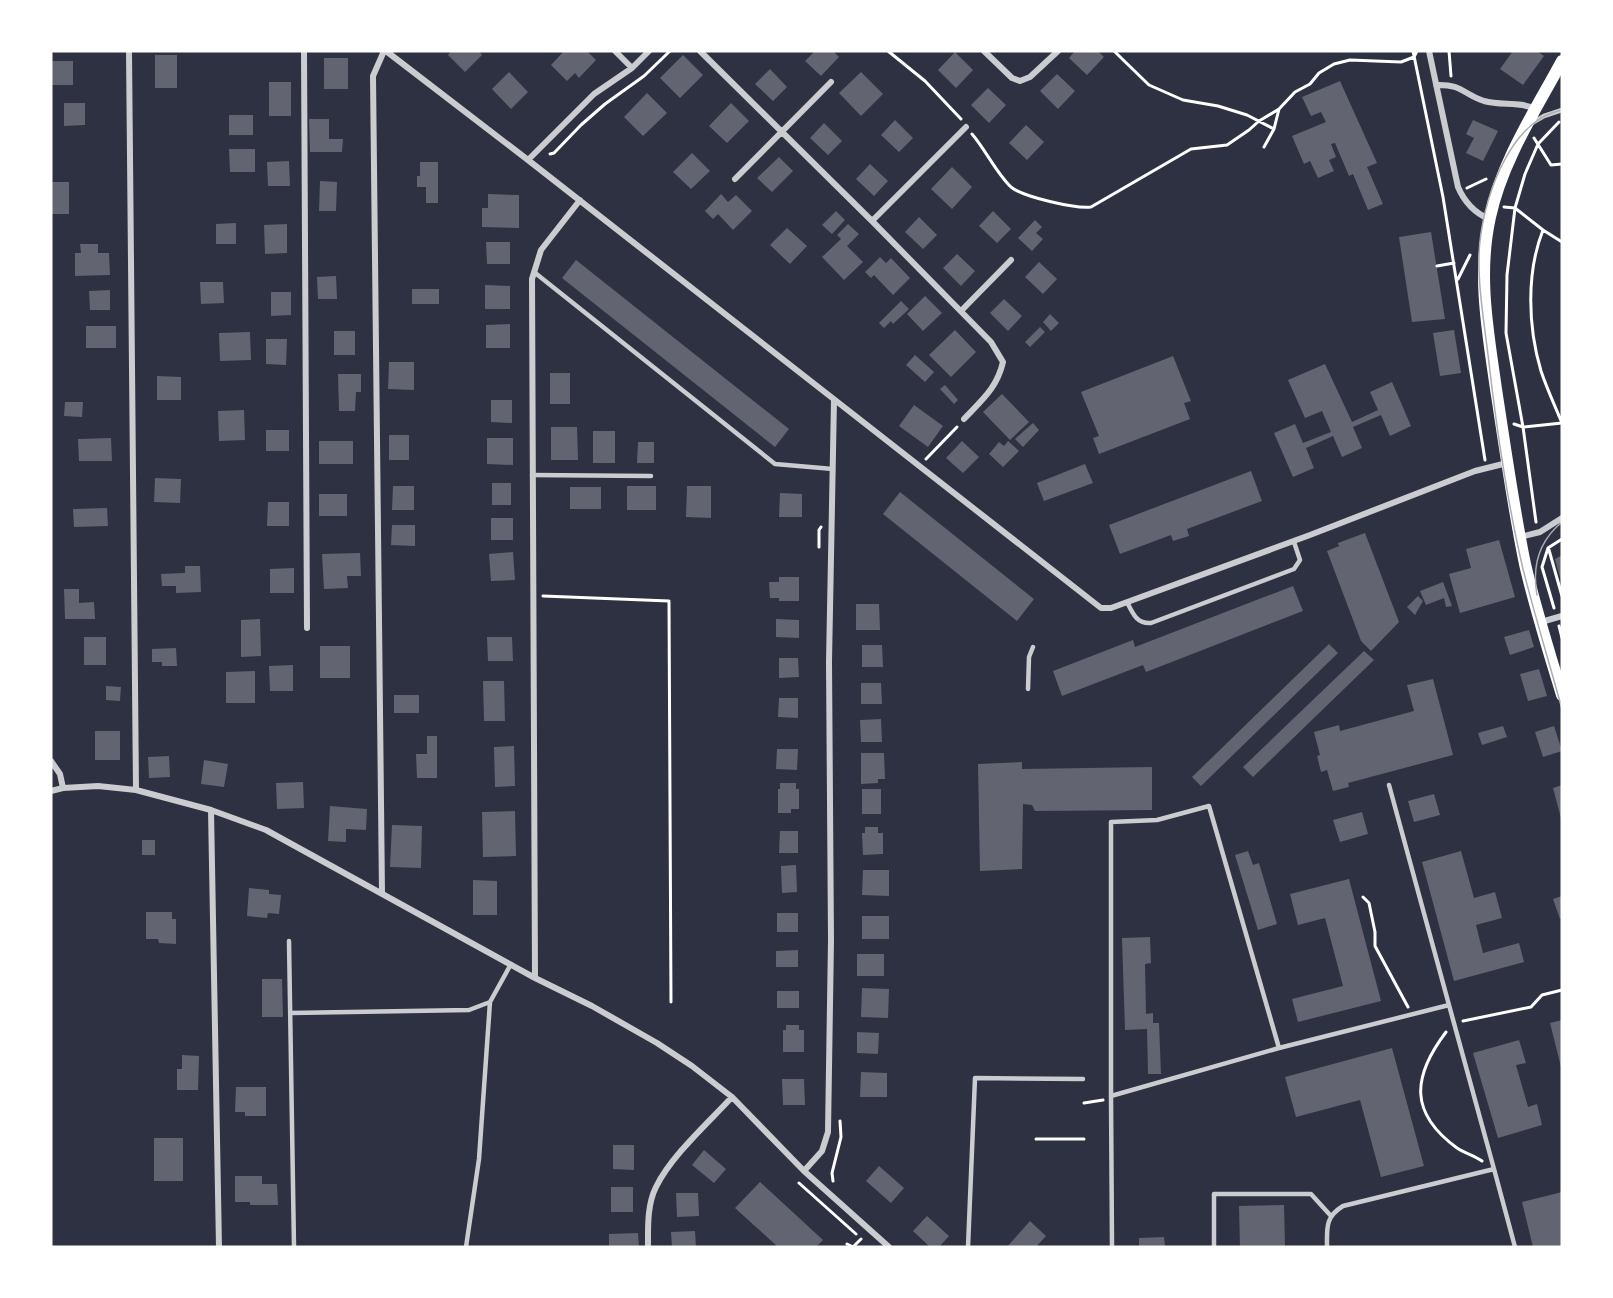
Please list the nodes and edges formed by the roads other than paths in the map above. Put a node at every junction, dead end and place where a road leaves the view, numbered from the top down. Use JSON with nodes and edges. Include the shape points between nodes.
{"nodes":[{"id":1,"x":129,"y":51,"type":"edge"},
{"id":2,"x":304,"y":51,"type":"edge"},
{"id":3,"x":385,"y":51,"type":"edge"},
{"id":4,"x":615,"y":51,"type":"edge"},
{"id":5,"x":649,"y":51,"type":"edge"},
{"id":6,"x":700,"y":51,"type":"edge"},
{"id":7,"x":984,"y":51,"type":"edge"},
{"id":8,"x":1058,"y":51,"type":"edge"},
{"id":9,"x":1429,"y":51,"type":"edge"},
{"id":10,"x":1562,"y":61,"type":"edge"},
{"id":11,"x":632,"y":68,"type":"junction"},
{"id":12,"x":831,"y":82,"type":"dead end"},
{"id":13,"x":1436,"y":85,"type":"junction"},
{"id":14,"x":1536,"y":109,"type":"junction"},
{"id":15,"x":1562,"y":110,"type":"edge"},
{"id":16,"x":966,"y":127,"type":"road end"},
{"id":17,"x":1526,"y":129,"type":"junction"},
{"id":18,"x":782,"y":132,"type":"junction"},
{"id":19,"x":528,"y":160,"type":"junction"},
{"id":20,"x":735,"y":179,"type":"dead end"},
{"id":21,"x":580,"y":200,"type":"junction"},
{"id":22,"x":1490,"y":219,"type":"junction"},
{"id":23,"x":872,"y":221,"type":"junction"},
{"id":24,"x":1011,"y":260,"type":"dead end"},
{"id":25,"x":534,"y":272,"type":"junction"},
{"id":26,"x":961,"y":311,"type":"junction"},
{"id":27,"x":834,"y":400,"type":"junction"},
{"id":28,"x":964,"y":419,"type":"road end"},
{"id":29,"x":1508,"y":464,"type":"junction"},
{"id":30,"x":833,"y":469,"type":"junction"},
{"id":31,"x":532,"y":475,"type":"junction"},
{"id":32,"x":651,"y":476,"type":"dead end"},
{"id":33,"x":1562,"y":518,"type":"edge"},
{"id":34,"x":1520,"y":537,"type":"junction"},
{"id":35,"x":1294,"y":542,"type":"junction"},
{"id":36,"x":1127,"y":602,"type":"junction"},
{"id":37,"x":1559,"y":617,"type":"edge"},
{"id":38,"x":1541,"y":622,"type":"junction"},
{"id":39,"x":307,"y":628,"type":"dead end"},
{"id":40,"x":1033,"y":647,"type":"dead end"},
{"id":41,"x":1028,"y":689,"type":"dead end"},
{"id":42,"x":1562,"y":695,"type":"edge"},
{"id":43,"x":51,"y":761,"type":"edge"},
{"id":44,"x":1389,"y":785,"type":"dead end"},
{"id":45,"x":63,"y":788,"type":"junction"},
{"id":46,"x":136,"y":790,"type":"junction"},
{"id":47,"x":51,"y":791,"type":"edge"},
{"id":48,"x":212,"y":810,"type":"junction"},
{"id":49,"x":382,"y":893,"type":"junction"},
{"id":50,"x":289,"y":941,"type":"dead end"},
{"id":51,"x":511,"y":964,"type":"junction"},
{"id":52,"x":535,"y":978,"type":"junction"},
{"id":53,"x":490,"y":1002,"type":"junction"},
{"id":54,"x":1449,"y":1005,"type":"junction"},
{"id":55,"x":290,"y":1013,"type":"junction"},
{"id":56,"x":1279,"y":1048,"type":"junction"},
{"id":57,"x":1083,"y":1079,"type":"dead end"},
{"id":58,"x":1111,"y":1096,"type":"junction"},
{"id":59,"x":732,"y":1097,"type":"junction"},
{"id":60,"x":1494,"y":1169,"type":"junction"},
{"id":61,"x":804,"y":1171,"type":"junction"},
{"id":62,"x":1331,"y":1216,"type":"junction"},
{"id":63,"x":219,"y":1247,"type":"edge"},
{"id":64,"x":294,"y":1247,"type":"edge"},
{"id":65,"x":466,"y":1247,"type":"edge"},
{"id":66,"x":648,"y":1247,"type":"edge"},
{"id":67,"x":889,"y":1247,"type":"edge"},
{"id":68,"x":968,"y":1247,"type":"edge"},
{"id":69,"x":1112,"y":1247,"type":"edge"},
{"id":70,"x":1214,"y":1247,"type":"edge"},
{"id":71,"x":1327,"y":1247,"type":"edge"},
{"id":72,"x":1515,"y":1247,"type":"edge"}],
"edges":[{"from":1,"to":46,"type":"street"},
{"from":2,"to":39,"type":"street"},
{"from":3,"to":19,"type":"street"},
{"from":3,"to":49,"type":"street","via":[[373,76]]},
{"from":4,"to":11,"type":"street"},
{"from":5,"to":11,"type":"street"},
{"from":6,"to":18,"type":"street"},
{"from":7,"to":8,"type":"street","via":[[1020,81],[1030,77]]},
{"from":9,"to":13,"type":"street"},
{"from":10,"to":14,"type":"main road"},
{"from":11,"to":19,"type":"street","via":[[594,94]]},
{"from":12,"to":18,"type":"street"},
{"from":13,"to":14,"type":"street","via":[[1451,84],[1483,101],[1525,104]]},
{"from":13,"to":22,"type":"street","via":[[1460,191],[1471,206]]},
{"from":14,"to":17,"type":"main road"},
{"from":15,"to":17,"type":"lane","via":[[1544,116]]},
{"from":16,"to":23,"type":"street"},
{"from":17,"to":22,"type":"main road","via":[[1505,170]]},
{"from":18,"to":20,"type":"street"},
{"from":18,"to":23,"type":"street"},
{"from":19,"to":21,"type":"street"},
{"from":21,"to":25,"type":"street","via":[[541,250]]},
{"from":21,"to":27,"type":"street"},
{"from":22,"to":29,"type":"main road","via":[[1484,263],[1485,300]]},
{"from":23,"to":26,"type":"street"},
{"from":24,"to":26,"type":"street"},
{"from":25,"to":30,"type":"lane","via":[[776,464]]},
{"from":25,"to":31,"type":"street"},
{"from":26,"to":28,"type":"street","via":[[1004,362],[999,380]]},
{"from":27,"to":30,"type":"street"},
{"from":27,"to":36,"type":"street","via":[[1094,604],[1111,608]]},
{"from":29,"to":34,"type":"main road"},
{"from":29,"to":35,"type":"street","via":[[1486,467]]},
{"from":30,"to":61,"type":"street","via":[[828,1132],[822,1150]]},
{"from":31,"to":32,"type":"lane"},
{"from":31,"to":52,"type":"street"},
{"from":33,"to":34,"type":"street"},
{"from":34,"to":38,"type":"main road"},
{"from":35,"to":36,"type":"street"},
{"from":35,"to":36,"type":"lane","via":[[1300,560],[1295,568],[1151,623],[1138,620]]},
{"from":37,"to":38,"type":"street"},
{"from":38,"to":42,"type":"main road"},
{"from":40,"to":41,"type":"lane"},
{"from":43,"to":45,"type":"street"},
{"from":44,"to":54,"type":"lane"},
{"from":45,"to":46,"type":"street"},
{"from":45,"to":47,"type":"street"},
{"from":46,"to":48,"type":"street"},
{"from":48,"to":49,"type":"street","via":[[267,830]]},
{"from":48,"to":63,"type":"street"},
{"from":49,"to":51,"type":"street"},
{"from":50,"to":55,"type":"lane"},
{"from":51,"to":52,"type":"street"},
{"from":51,"to":53,"type":"lane"},
{"from":52,"to":59,"type":"street","via":[[657,1043]]},
{"from":53,"to":55,"type":"lane","via":[[469,1010]]},
{"from":53,"to":65,"type":"lane","via":[[479,1159]]},
{"from":54,"to":56,"type":"lane"},
{"from":54,"to":60,"type":"lane"},
{"from":55,"to":64,"type":"lane"},
{"from":56,"to":58,"type":"lane"},
{"from":56,"to":58,"type":"lane","via":[[1209,806],[1157,820],[1111,822]]},
{"from":57,"to":68,"type":"lane","via":[[975,1078]]},
{"from":58,"to":69,"type":"lane"},
{"from":59,"to":61,"type":"street"},
{"from":59,"to":66,"type":"street","via":[[673,1161],[655,1188],[648,1221]]},
{"from":60,"to":62,"type":"lane","via":[[1353,1203]]},
{"from":60,"to":72,"type":"lane"},
{"from":61,"to":67,"type":"street"},
{"from":62,"to":70,"type":"lane","via":[[1311,1194],[1214,1194]]},
{"from":62,"to":71,"type":"lane"}]}
